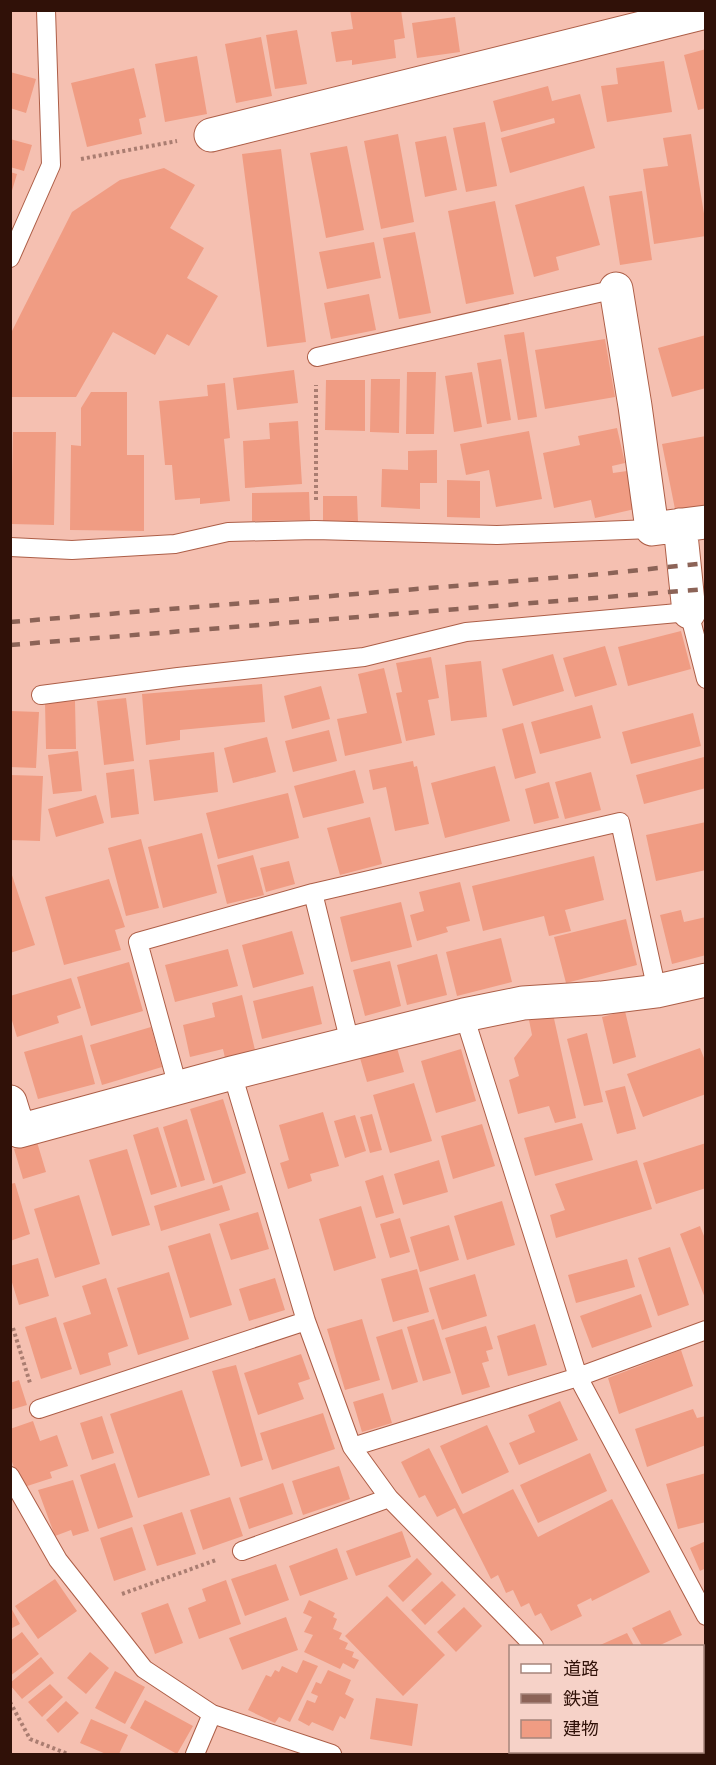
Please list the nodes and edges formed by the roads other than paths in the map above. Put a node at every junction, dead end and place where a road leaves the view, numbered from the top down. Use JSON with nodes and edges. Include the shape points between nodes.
{"nodes":[{"id":1,"x":46,"y":10,"type":"edge"},
{"id":2,"x":705,"y":12,"type":"edge"},
{"id":3,"x":211,"y":135,"type":"road end"},
{"id":4,"x":10,"y":258,"type":"edge"},
{"id":5,"x":616,"y":289,"type":"joint"},
{"id":6,"x":317,"y":357,"type":"road end"},
{"id":7,"x":679,"y":526,"type":"edge"},
{"id":8,"x":10,"y":547,"type":"edge"},
{"id":9,"x":689,"y":612,"type":"junction"},
{"id":10,"x":705,"y":679,"type":"edge"},
{"id":11,"x":41,"y":695,"type":"dead end"},
{"id":12,"x":313,"y":893,"type":"junction"},
{"id":13,"x":705,"y":980,"type":"edge"},
{"id":14,"x":657,"y":991,"type":"junction"},
{"id":15,"x":464,"y":1015,"type":"junction"},
{"id":16,"x":350,"y":1042,"type":"junction"},
{"id":17,"x":232,"y":1073,"type":"junction"},
{"id":18,"x":178,"y":1087,"type":"junction"},
{"id":19,"x":13,"y":1122,"type":"edge"},
{"id":20,"x":306,"y":1321,"type":"junction"},
{"id":21,"x":705,"y":1330,"type":"edge"},
{"id":22,"x":578,"y":1377,"type":"junction"},
{"id":23,"x":39,"y":1409,"type":"road end"},
{"id":24,"x":352,"y":1447,"type":"junction"},
{"id":25,"x":10,"y":1476,"type":"edge"},
{"id":26,"x":389,"y":1498,"type":"junction"},
{"id":27,"x":243,"y":1551,"type":"road end"},
{"id":28,"x":705,"y":1616,"type":"edge"},
{"id":29,"x":532,"y":1645,"type":"edge"},
{"id":30,"x":212,"y":1714,"type":"junction"},
{"id":31,"x":195,"y":1755,"type":"edge"},
{"id":32,"x":332,"y":1755,"type":"edge"}],
"edges":[{"from":1,"to":4,"type":"lane","via":[[51,165]]},
{"from":2,"to":3,"type":"street"},
{"from":5,"to":6,"type":"lane"},
{"from":5,"to":7,"type":"street","via":[[635,406]]},
{"from":7,"to":8,"type":"lane","via":[[497,535],[228,532],[175,544],[72,550]]},
{"from":7,"to":9,"type":"street"},
{"from":9,"to":10,"type":"lane"},
{"from":9,"to":11,"type":"lane","via":[[466,632],[364,657]]},
{"from":12,"to":14,"type":"lane","via":[[620,822]]},
{"from":12,"to":16,"type":"lane"},
{"from":12,"to":18,"type":"lane","via":[[138,942]]},
{"from":13,"to":14,"type":"street"},
{"from":14,"to":15,"type":"street","via":[[523,1003]]},
{"from":15,"to":16,"type":"street"},
{"from":15,"to":22,"type":"lane"},
{"from":16,"to":17,"type":"street"},
{"from":17,"to":18,"type":"street"},
{"from":17,"to":20,"type":"lane"},
{"from":18,"to":19,"type":"street"},
{"from":20,"to":23,"type":"lane"},
{"from":20,"to":24,"type":"lane"},
{"from":21,"to":22,"type":"lane"},
{"from":22,"to":24,"type":"lane"},
{"from":22,"to":28,"type":"lane"},
{"from":24,"to":26,"type":"lane"},
{"from":25,"to":30,"type":"lane","via":[[58,1560],[144,1669]]},
{"from":26,"to":27,"type":"lane"},
{"from":26,"to":29,"type":"lane"},
{"from":30,"to":31,"type":"lane"},
{"from":30,"to":32,"type":"lane"}]}
